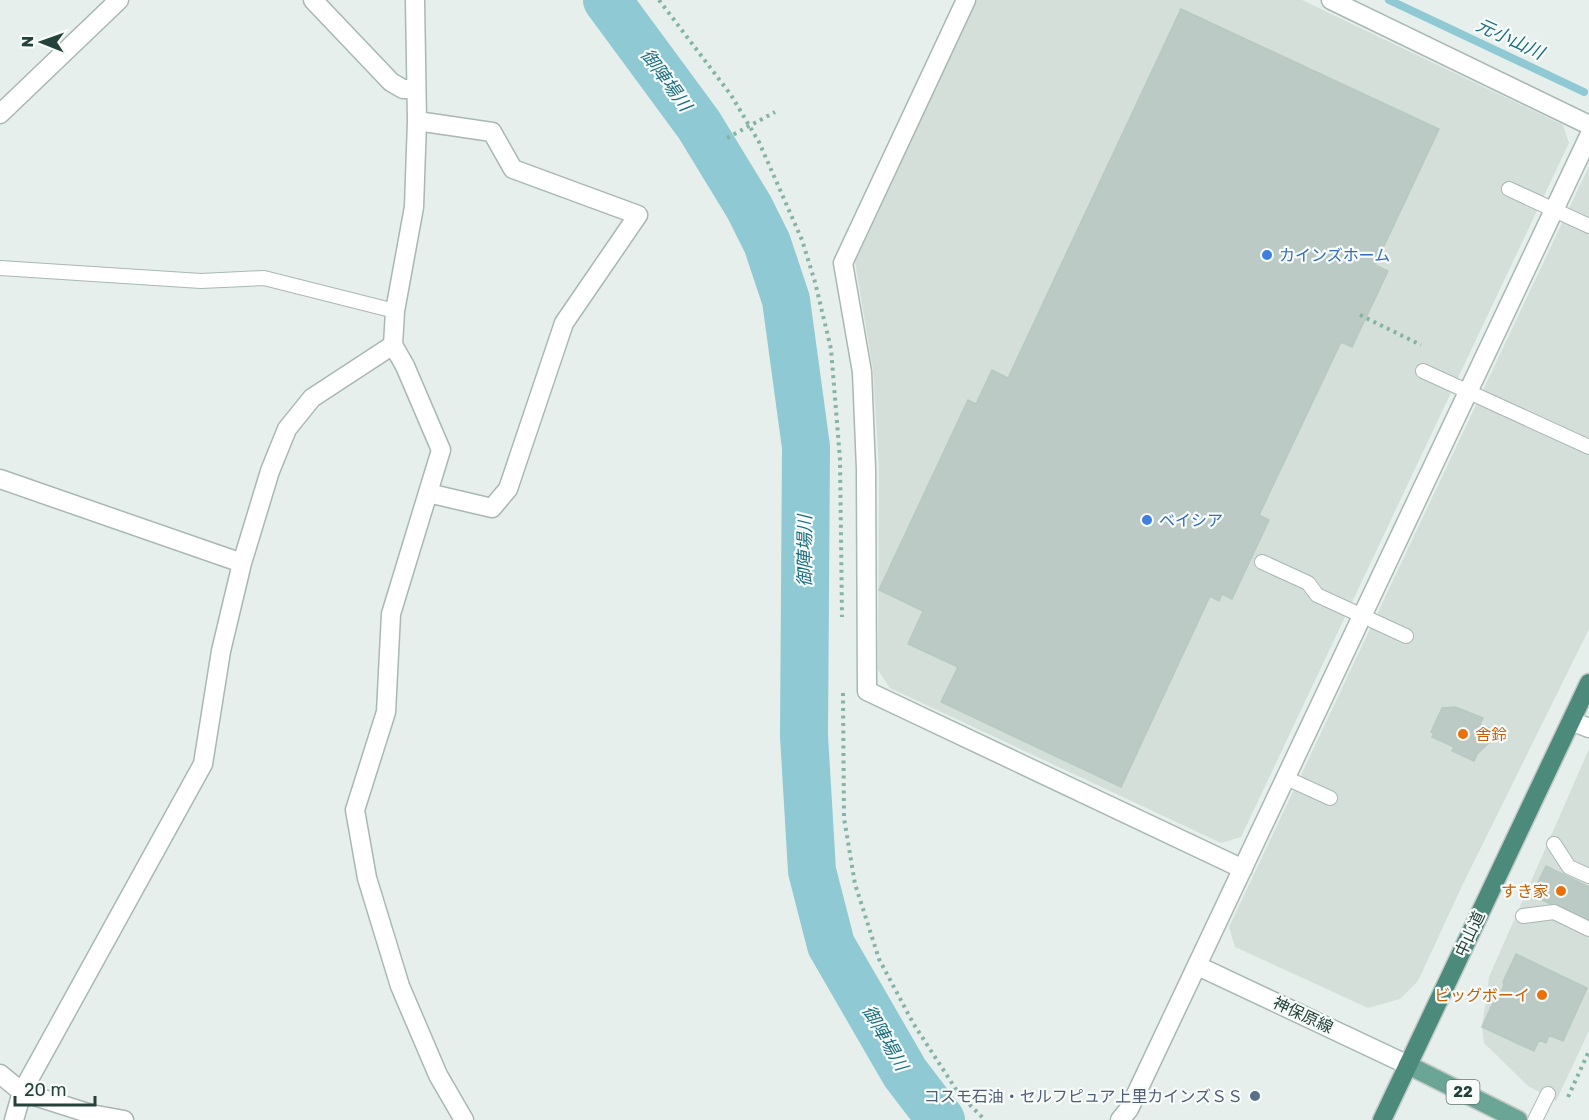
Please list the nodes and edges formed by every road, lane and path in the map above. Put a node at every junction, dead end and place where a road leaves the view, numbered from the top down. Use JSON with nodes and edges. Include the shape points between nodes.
{"nodes":[{"id":1,"x":119,"y":0,"type":"edge"},
{"id":2,"x":313,"y":0,"type":"edge"},
{"id":3,"x":415,"y":0,"type":"edge"},
{"id":4,"x":659,"y":0,"type":"edge"},
{"id":5,"x":966,"y":0,"type":"edge"},
{"id":6,"x":1331,"y":0,"type":"edge"},
{"id":7,"x":417,"y":89,"type":"junction"},
{"id":8,"x":775,"y":111,"type":"dead end"},
{"id":9,"x":0,"y":114,"type":"edge"},
{"id":10,"x":417,"y":121,"type":"junction"},
{"id":11,"x":749,"y":125,"type":"junction"},
{"id":12,"x":1589,"y":125,"type":"edge"},
{"id":13,"x":1589,"y":136,"type":"edge"},
{"id":14,"x":727,"y":138,"type":"dead end"},
{"id":15,"x":774,"y":174,"type":"dead end"},
{"id":16,"x":1509,"y":189,"type":"dead end"},
{"id":17,"x":1553,"y":209,"type":"junction"},
{"id":18,"x":1589,"y":226,"type":"edge"},
{"id":19,"x":0,"y":268,"type":"edge"},
{"id":20,"x":395,"y":311,"type":"junction"},
{"id":21,"x":1360,"y":315,"type":"dead end"},
{"id":22,"x":393,"y":345,"type":"junction"},
{"id":23,"x":1421,"y":345,"type":"dead end"},
{"id":24,"x":1423,"y":371,"type":"dead end"},
{"id":25,"x":1468,"y":391,"type":"junction"},
{"id":26,"x":1589,"y":447,"type":"edge"},
{"id":27,"x":0,"y":479,"type":"edge"},
{"id":28,"x":428,"y":494,"type":"junction"},
{"id":29,"x":1262,"y":562,"type":"dead end"},
{"id":30,"x":242,"y":563,"type":"junction"},
{"id":31,"x":1362,"y":616,"type":"junction"},
{"id":32,"x":1406,"y":636,"type":"dead end"},
{"id":33,"x":1589,"y":683,"type":"edge"},
{"id":34,"x":1571,"y":721,"type":"junction"},
{"id":35,"x":1589,"y":728,"type":"edge"},
{"id":36,"x":1286,"y":778,"type":"junction"},
{"id":37,"x":1330,"y":798,"type":"dead end"},
{"id":38,"x":1554,"y":844,"type":"dead end"},
{"id":39,"x":1243,"y":869,"type":"junction"},
{"id":40,"x":1589,"y":876,"type":"edge"},
{"id":41,"x":1523,"y":916,"type":"dead end"},
{"id":42,"x":1589,"y":929,"type":"edge"},
{"id":43,"x":1198,"y":966,"type":"junction"},
{"id":44,"x":1589,"y":1051,"type":"edge"},
{"id":45,"x":1408,"y":1065,"type":"junction"},
{"id":46,"x":0,"y":1074,"type":"edge"},
{"id":47,"x":22,"y":1092,"type":"junction"},
{"id":48,"x":1548,"y":1094,"type":"dead end"},
{"id":49,"x":1568,"y":1099,"type":"dead end"},
{"id":50,"x":14,"y":1120,"type":"edge"},
{"id":51,"x":124,"y":1120,"type":"edge"},
{"id":52,"x":464,"y":1120,"type":"edge"},
{"id":53,"x":1120,"y":1120,"type":"edge"},
{"id":54,"x":1382,"y":1120,"type":"edge"},
{"id":55,"x":1518,"y":1120,"type":"edge"},
{"id":56,"x":1536,"y":1120,"type":"edge"}],
"edges":[{"from":1,"to":9,"type":"street"},
{"from":2,"to":7,"type":"street","via":[[391,82],[403,89]]},
{"from":3,"to":7,"type":"street"},
{"from":4,"to":11,"type":"path"},
{"from":5,"to":39,"type":"street","via":[[843,263],[862,372],[867,691]]},
{"from":6,"to":12,"type":"street"},
{"from":7,"to":10,"type":"street"},
{"from":8,"to":11,"type":"path"},
{"from":10,"to":20,"type":"street","via":[[414,207]]},
{"from":10,"to":28,"type":"street","via":[[492,132],[513,169],[638,215],[564,322],[508,489],[492,508]]},
{"from":11,"to":14,"type":"path"},
{"from":11,"to":15,"type":"path"},
{"from":13,"to":17,"type":"street"},
{"from":16,"to":17,"type":"lane"},
{"from":17,"to":18,"type":"lane"},
{"from":17,"to":25,"type":"street"},
{"from":19,"to":20,"type":"lane","via":[[201,280],[264,278]]},
{"from":20,"to":22,"type":"street"},
{"from":21,"to":23,"type":"path"},
{"from":22,"to":28,"type":"street","via":[[441,450]]},
{"from":22,"to":30,"type":"street","via":[[312,398],[287,429]]},
{"from":24,"to":25,"type":"lane"},
{"from":25,"to":26,"type":"lane"},
{"from":25,"to":31,"type":"street"},
{"from":27,"to":30,"type":"street"},
{"from":28,"to":52,"type":"street","via":[[391,614],[386,712],[355,810],[367,878],[400,987],[438,1075]]},
{"from":29,"to":31,"type":"lane","via":[[1308,583],[1317,595]]},
{"from":30,"to":47,"type":"street","via":[[221,651],[203,764]]},
{"from":31,"to":32,"type":"lane"},
{"from":31,"to":36,"type":"street"},
{"from":33,"to":34,"type":"highway","name":"中山道"},
{"from":34,"to":35,"type":"street"},
{"from":34,"to":45,"type":"highway","name":"中山道"},
{"from":36,"to":37,"type":"lane"},
{"from":36,"to":39,"type":"street"},
{"from":38,"to":40,"type":"lane","via":[[1569,867]]},
{"from":39,"to":43,"type":"street"},
{"from":41,"to":42,"type":"lane","via":[[1554,912]]},
{"from":43,"to":45,"type":"street","name":"神保原線"},
{"from":43,"to":53,"type":"street","via":[[1129,1109]]},
{"from":44,"to":49,"type":"path"},
{"from":45,"to":54,"type":"highway","name":"中山道"},
{"from":45,"to":55,"type":"main road","number":"22"},
{"from":46,"to":47,"type":"street"},
{"from":47,"to":50,"type":"street"},
{"from":47,"to":51,"type":"street"},
{"from":48,"to":56,"type":"lane"}]}
